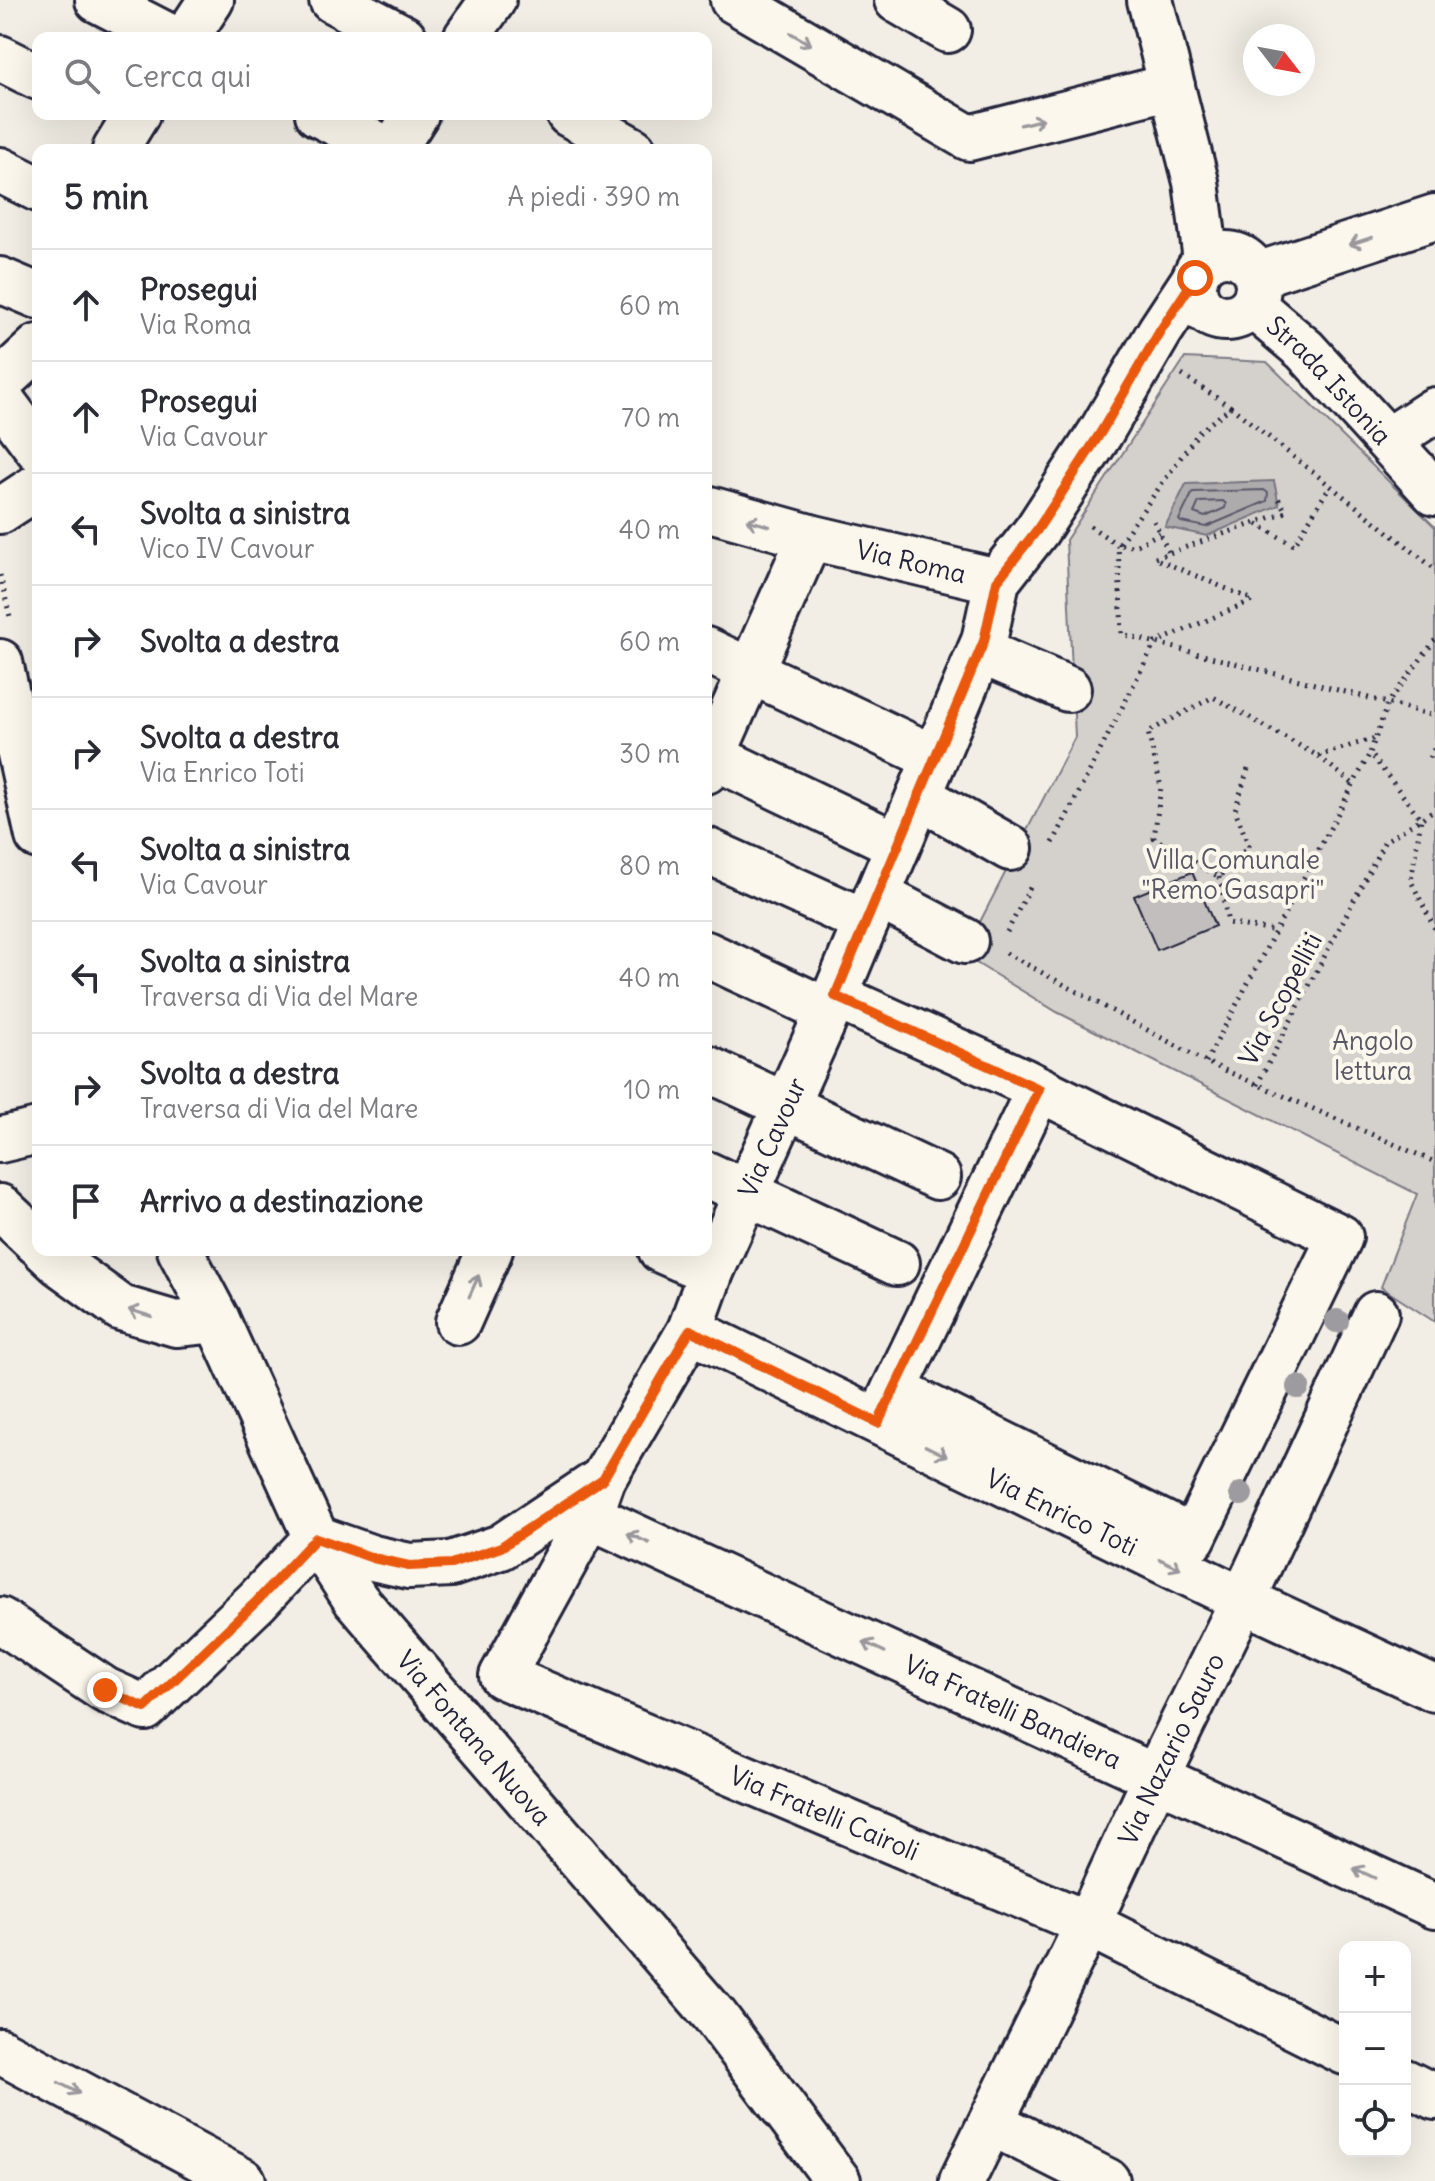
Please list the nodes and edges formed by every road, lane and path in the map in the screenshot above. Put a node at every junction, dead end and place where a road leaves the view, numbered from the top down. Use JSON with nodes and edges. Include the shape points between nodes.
{"nodes":[{"id":1,"x":98,"y":0,"type":"edge"},
{"id":2,"x":211,"y":0,"type":"edge"},
{"id":3,"x":332,"y":0,"type":"edge"},
{"id":4,"x":493,"y":0,"type":"edge"},
{"id":5,"x":733,"y":0,"type":"edge"},
{"id":6,"x":897,"y":0,"type":"edge"},
{"id":7,"x":1148,"y":1,"type":"edge"},
{"id":8,"x":948,"y":30,"type":"dead end"},
{"id":9,"x":160,"y":32,"type":"edge"},
{"id":10,"x":190,"y":32,"type":"edge"},
{"id":11,"x":393,"y":32,"type":"edge"},
{"id":12,"x":470,"y":32,"type":"edge"},
{"id":13,"x":0,"y":58,"type":"edge"},
{"id":14,"x":32,"y":74,"type":"edge"},
{"id":15,"x":1172,"y":86,"type":"junction"},
{"id":16,"x":330,"y":120,"type":"edge"},
{"id":17,"x":412,"y":120,"type":"edge"},
{"id":18,"x":580,"y":120,"type":"edge"},
{"id":19,"x":378,"y":144,"type":"edge"},
{"id":20,"x":394,"y":144,"type":"edge"},
{"id":21,"x":622,"y":144,"type":"edge"},
{"id":22,"x":0,"y":170,"type":"edge"},
{"id":23,"x":32,"y":186,"type":"edge"},
{"id":24,"x":1435,"y":217,"type":"edge"},
{"id":25,"x":1201,"y":269,"type":"junction"},
{"id":26,"x":1255,"y":290,"type":"junction"},
{"id":27,"x":1147,"y":352,"type":"junction"},
{"id":28,"x":32,"y":353,"type":"edge"},
{"id":29,"x":0,"y":382,"type":"edge"},
{"id":30,"x":0,"y":398,"type":"edge"},
{"id":31,"x":1231,"y":407,"type":"junction"},
{"id":32,"x":1435,"y":410,"type":"edge"},
{"id":33,"x":1389,"y":440,"type":"junction"},
{"id":34,"x":32,"y":441,"type":"edge"},
{"id":35,"x":1330,"y":486,"type":"junction"},
{"id":36,"x":32,"y":490,"type":"edge"},
{"id":37,"x":1435,"y":493,"type":"edge"},
{"id":38,"x":1277,"y":496,"type":"dead end"},
{"id":39,"x":1055,"y":503,"type":"junction"},
{"id":40,"x":712,"y":510,"type":"edge"},
{"id":41,"x":0,"y":511,"type":"edge"},
{"id":42,"x":1154,"y":521,"type":"dead end"},
{"id":43,"x":1256,"y":524,"type":"junction"},
{"id":44,"x":1160,"y":533,"type":"junction"},
{"id":45,"x":810,"y":537,"type":"junction"},
{"id":46,"x":1118,"y":545,"type":"junction"},
{"id":47,"x":1169,"y":553,"type":"junction"},
{"id":48,"x":1435,"y":569,"type":"edge"},
{"id":49,"x":997,"y":581,"type":"junction"},
{"id":50,"x":1435,"y":640,"type":"edge"},
{"id":51,"x":1155,"y":643,"type":"junction"},
{"id":52,"x":980,"y":651,"type":"junction"},
{"id":53,"x":712,"y":653,"type":"edge"},
{"id":54,"x":0,"y":662,"type":"edge"},
{"id":55,"x":750,"y":671,"type":"junction"},
{"id":56,"x":1068,"y":689,"type":"dead end"},
{"id":57,"x":1388,"y":703,"type":"junction"},
{"id":58,"x":1435,"y":716,"type":"edge"},
{"id":59,"x":6,"y":728,"type":"edge"},
{"id":60,"x":1376,"y":738,"type":"junction"},
{"id":61,"x":1435,"y":747,"type":"edge"},
{"id":62,"x":712,"y":752,"type":"edge"},
{"id":63,"x":1370,"y":753,"type":"junction"},
{"id":64,"x":1318,"y":756,"type":"junction"},
{"id":65,"x":1430,"y":758,"type":"dead end"},
{"id":66,"x":712,"y":762,"type":"edge"},
{"id":67,"x":1248,"y":769,"type":"dead end"},
{"id":68,"x":927,"y":777,"type":"junction"},
{"id":69,"x":1352,"y":783,"type":"junction"},
{"id":70,"x":1435,"y":809,"type":"edge"},
{"id":71,"x":32,"y":816,"type":"edge"},
{"id":72,"x":1421,"y":819,"type":"junction"},
{"id":73,"x":898,"y":845,"type":"junction"},
{"id":74,"x":712,"y":852,"type":"edge"},
{"id":75,"x":1030,"y":861,"type":"junction"},
{"id":76,"x":1219,"y":877,"type":"junction"},
{"id":77,"x":872,"y":908,"type":"junction"},
{"id":78,"x":1435,"y":929,"type":"edge"},
{"id":79,"x":1274,"y":931,"type":"junction"},
{"id":80,"x":990,"y":942,"type":"junction"},
{"id":81,"x":712,"y":956,"type":"edge"},
{"id":82,"x":832,"y":1004,"type":"junction"},
{"id":83,"x":1206,"y":1062,"type":"junction"},
{"id":84,"x":712,"y":1071,"type":"edge"},
{"id":85,"x":1030,"y":1085,"type":"junction"},
{"id":86,"x":1257,"y":1085,"type":"junction"},
{"id":87,"x":785,"y":1106,"type":"junction"},
{"id":88,"x":32,"y":1132,"type":"edge"},
{"id":89,"x":0,"y":1140,"type":"edge"},
{"id":90,"x":1435,"y":1162,"type":"edge"},
{"id":91,"x":712,"y":1177,"type":"edge"},
{"id":92,"x":938,"y":1177,"type":"dead end"},
{"id":93,"x":746,"y":1193,"type":"junction"},
{"id":94,"x":0,"y":1207,"type":"edge"},
{"id":95,"x":32,"y":1237,"type":"edge"},
{"id":96,"x":51,"y":1256,"type":"edge"},
{"id":97,"x":183,"y":1256,"type":"edge"},
{"id":98,"x":487,"y":1256,"type":"edge"},
{"id":99,"x":675,"y":1256,"type":"edge"},
{"id":100,"x":897,"y":1263,"type":"dead end"},
{"id":101,"x":711,"y":1272,"type":"junction"},
{"id":102,"x":1376,"y":1314,"type":"dead end"},
{"id":103,"x":217,"y":1320,"type":"junction"},
{"id":104,"x":458,"y":1322,"type":"dead end"},
{"id":105,"x":690,"y":1330,"type":"junction"},
{"id":106,"x":886,"y":1406,"type":"junction"},
{"id":107,"x":596,"y":1498,"type":"junction"},
{"id":108,"x":316,"y":1538,"type":"junction"},
{"id":109,"x":1243,"y":1600,"type":"junction"},
{"id":110,"x":0,"y":1620,"type":"edge"},
{"id":111,"x":1435,"y":1689,"type":"edge"},
{"id":112,"x":1156,"y":1777,"type":"junction"},
{"id":113,"x":1435,"y":1906,"type":"edge"},
{"id":114,"x":1088,"y":1924,"type":"junction"},
{"id":115,"x":1339,"y":2049,"type":"edge"},
{"id":116,"x":0,"y":2051,"type":"edge"},
{"id":117,"x":1411,"y":2085,"type":"edge"},
{"id":118,"x":1435,"y":2097,"type":"edge"},
{"id":119,"x":992,"y":2123,"type":"junction"},
{"id":120,"x":243,"y":2181,"type":"edge"},
{"id":121,"x":838,"y":2181,"type":"edge"},
{"id":122,"x":962,"y":2181,"type":"edge"},
{"id":123,"x":1107,"y":2181,"type":"edge"}],
"edges":[{"from":1,"to":9,"type":"street"},
{"from":2,"to":10,"type":"street"},
{"from":3,"to":11,"type":"street"},
{"from":4,"to":12,"type":"street"},
{"from":5,"to":15,"type":"street","one_way":true,"via":[[969,138]]},
{"from":6,"to":8,"type":"street"},
{"from":7,"to":15,"type":"street"},
{"from":13,"to":14,"type":"street"},
{"from":15,"to":25,"type":"street","via":[[1196,182]]},
{"from":16,"to":19,"type":"street"},
{"from":17,"to":20,"type":"street"},
{"from":18,"to":21,"type":"street"},
{"from":22,"to":23,"type":"street"},
{"from":24,"to":26,"type":"street","one_way":true},
{"from":25,"to":26,"type":"street","via":[[1225,253],[1235,254],[1252,266]]},
{"from":25,"to":26,"type":"street","via":[[1196,297],[1209,313],[1227,318],[1246,312]]},
{"from":25,"to":27,"type":"street","name":"Via Roma"},
{"from":26,"to":33,"type":"street","name":"Strada Istonia"},
{"from":27,"to":31,"type":"path"},
{"from":27,"to":39,"type":"street","name":"Via Roma"},
{"from":28,"to":29,"type":"street"},
{"from":30,"to":34,"type":"street"},
{"from":31,"to":35,"type":"path"},
{"from":31,"to":46,"type":"path","via":[[1199,432]]},
{"from":32,"to":33,"type":"street"},
{"from":33,"to":37,"type":"street","name":"Strada Istonia"},
{"from":35,"to":43,"type":"path","via":[[1294,545]]},
{"from":35,"to":48,"type":"path"},
{"from":36,"to":41,"type":"street"},
{"from":38,"to":43,"type":"path","via":[[1286,512]]},
{"from":39,"to":46,"type":"path"},
{"from":39,"to":49,"type":"street","name":"Via Roma"},
{"from":45,"to":40,"type":"street","name":"Via Roma","one_way":true},
{"from":42,"to":44,"type":"path"},
{"from":43,"to":47,"type":"path"},
{"from":44,"to":46,"type":"path","via":[[1135,546]]},
{"from":44,"to":47,"type":"path"},
{"from":45,"to":49,"type":"street","name":"Via Roma"},
{"from":45,"to":55,"type":"street"},
{"from":46,"to":51,"type":"path","via":[[1122,634]]},
{"from":47,"to":51,"type":"path","via":[[1154,558],[1253,600]]},
{"from":49,"to":52,"type":"street","name":"Via Cavour"},
{"from":50,"to":57,"type":"path"},
{"from":51,"to":57,"type":"path"},
{"from":51,"to":75,"type":"path"},
{"from":52,"to":56,"type":"street"},
{"from":52,"to":68,"type":"street","name":"Via Cavour"},
{"from":53,"to":55,"type":"street"},
{"from":54,"to":59,"type":"street"},
{"from":55,"to":62,"type":"street"},
{"from":55,"to":68,"type":"street"},
{"from":57,"to":58,"type":"path"},
{"from":57,"to":60,"type":"path"},
{"from":59,"to":71,"type":"street"},
{"from":60,"to":63,"type":"path"},
{"from":60,"to":64,"type":"path"},
{"from":61,"to":65,"type":"path"},
{"from":63,"to":69,"type":"path"},
{"from":63,"to":72,"type":"path"},
{"from":64,"to":69,"type":"path"},
{"from":64,"to":76,"type":"path","via":[[1213,697],[1148,732],[1161,787],[1154,838]]},
{"from":66,"to":73,"type":"street"},
{"from":67,"to":76,"type":"path","via":[[1235,810],[1249,846]]},
{"from":68,"to":73,"type":"street","name":"Via Cavour"},
{"from":68,"to":75,"type":"street"},
{"from":69,"to":79,"type":"path"},
{"from":70,"to":72,"type":"path","name":"Via Scopelliti"},
{"from":72,"to":78,"type":"path","via":[[1411,881]]},
{"from":72,"to":86,"type":"path","name":"Via Scopelliti","via":[[1385,841]]},
{"from":73,"to":77,"type":"street","name":"Via Cavour"},
{"from":74,"to":77,"type":"street"},
{"from":75,"to":80,"type":"path"},
{"from":76,"to":79,"type":"path","via":[[1228,923]]},
{"from":77,"to":80,"type":"street"},
{"from":77,"to":82,"type":"street","name":"Via Cavour"},
{"from":79,"to":83,"type":"path"},
{"from":80,"to":83,"type":"path"},
{"from":81,"to":82,"type":"street"},
{"from":82,"to":85,"type":"street"},
{"from":82,"to":87,"type":"street","name":"Via Cavour"},
{"from":83,"to":86,"type":"path"},
{"from":84,"to":87,"type":"street"},
{"from":85,"to":106,"type":"street"},
{"from":85,"to":106,"type":"street","via":[[1340,1237],[1193,1538]]},
{"from":86,"to":90,"type":"path"},
{"from":87,"to":92,"type":"street"},
{"from":87,"to":93,"type":"street","name":"Via Cavour"},
{"from":88,"to":89,"type":"street"},
{"from":91,"to":93,"type":"street"},
{"from":93,"to":100,"type":"street"},
{"from":93,"to":101,"type":"street","name":"Via Cavour"},
{"from":94,"to":95,"type":"street"},
{"from":103,"to":96,"type":"street","one_way":true,"via":[[176,1324],[121,1308]]},
{"from":97,"to":103,"type":"street","name":"Via Fontana Nuova"},
{"from":104,"to":98,"type":"street","one_way":true},
{"from":99,"to":101,"type":"street"},
{"from":101,"to":105,"type":"street","name":"Via Cavour"},
{"from":102,"to":109,"type":"street","name":"Via Nazario Sauro"},
{"from":103,"to":108,"type":"street","name":"Via Fontana Nuova"},
{"from":105,"to":106,"type":"street","name":"Via Enrico Toti"},
{"from":105,"to":107,"type":"street","name":"Via Cavour"},
{"from":106,"to":109,"type":"street","name":"Via Enrico Toti","one_way":true},
{"from":107,"to":108,"type":"street","name":"Via Cavour","via":[[501,1547],[451,1564],[409,1566]]},
{"from":112,"to":107,"type":"street","name":"Via Fratelli Bandiera","one_way":true},
{"from":107,"to":114,"type":"street","name":"Via Fratelli Cairoli","via":[[502,1676]]},
{"from":108,"to":110,"type":"street","via":[[145,1708],[105,1690]]},
{"from":108,"to":121,"type":"street","name":"Via Fontana Nuova","via":[[356,1600],[715,2016]]},
{"from":109,"to":111,"type":"street","name":"Via Enrico Toti"},
{"from":109,"to":112,"type":"street","name":"Via Nazario Sauro"},
{"from":113,"to":112,"type":"street","name":"Via Fratelli Bandiera","one_way":true},
{"from":112,"to":114,"type":"street","name":"Via Nazario Sauro"},
{"from":114,"to":115,"type":"street","name":"Via Fratelli Cairoli"},
{"from":114,"to":119,"type":"street","name":"Via Nazario Sauro"},
{"from":116,"to":120,"type":"street","one_way":true},
{"from":117,"to":118,"type":"street"},
{"from":119,"to":122,"type":"street","name":"Via Nazario Sauro"},
{"from":119,"to":123,"type":"street"}]}
